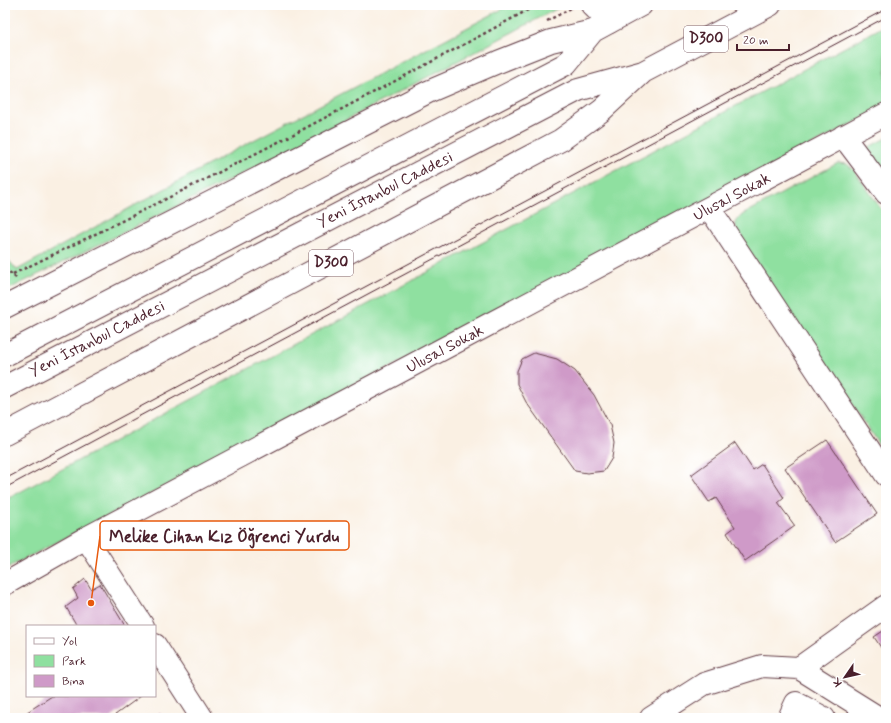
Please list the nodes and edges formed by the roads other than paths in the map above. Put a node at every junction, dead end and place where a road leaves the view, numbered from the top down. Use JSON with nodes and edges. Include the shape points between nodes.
{"nodes":[{"id":1,"x":592,"y":5,"type":"edge"},
{"id":2,"x":641,"y":5,"type":"edge"},
{"id":3,"x":770,"y":5,"type":"edge"},
{"id":4,"x":601,"y":26,"type":"junction"},
{"id":5,"x":643,"y":72,"type":"junction"},
{"id":6,"x":886,"y":114,"type":"edge"},
{"id":7,"x":843,"y":136,"type":"junction"},
{"id":8,"x":886,"y":193,"type":"edge"},
{"id":9,"x":710,"y":209,"type":"junction"},
{"id":10,"x":5,"y":307,"type":"edge"},
{"id":11,"x":5,"y":355,"type":"edge"},
{"id":12,"x":5,"y":387,"type":"edge"},
{"id":13,"x":5,"y":434,"type":"edge"},
{"id":14,"x":886,"y":475,"type":"edge"},
{"id":15,"x":86,"y":538,"type":"junction"},
{"id":16,"x":5,"y":584,"type":"edge"},
{"id":17,"x":886,"y":606,"type":"edge"},
{"id":18,"x":142,"y":625,"type":"edge"},
{"id":19,"x":156,"y":647,"type":"edge"},
{"id":20,"x":800,"y":668,"type":"junction"},
{"id":21,"x":202,"y":718,"type":"edge"},
{"id":22,"x":651,"y":718,"type":"edge"},
{"id":23,"x":789,"y":718,"type":"edge"},
{"id":24,"x":824,"y":718,"type":"edge"},
{"id":25,"x":879,"y":718,"type":"edge"}],
"edges":[{"from":1,"to":4,"type":"main road"},
{"from":2,"to":4,"type":"main road","name":"Yeni İstanbul Caddesi"},
{"from":3,"to":5,"type":"main road","name":"Yeni İstanbul Caddesi","number":"D300"},
{"from":4,"to":10,"type":"main road","via":[[551,41],[430,91]]},
{"from":4,"to":11,"type":"main road","name":"Yeni İstanbul Caddesi","via":[[566,64]]},
{"from":5,"to":12,"type":"main road","name":"Yeni İstanbul Caddesi","number":"D300","via":[[578,90]]},
{"from":5,"to":13,"type":"main road","number":"D300","via":[[601,111],[561,140]]},
{"from":6,"to":7,"type":"main road","name":"Ulusal Sokak"},
{"from":7,"to":8,"type":"main road"},
{"from":7,"to":9,"type":"main road","name":"Ulusal Sokak"},
{"from":9,"to":14,"type":"main road"},
{"from":9,"to":15,"type":"main road","name":"Ulusal Sokak"},
{"from":15,"to":16,"type":"main road","name":"Ulusal Sokak"},
{"from":15,"to":18,"type":"main road"},
{"from":17,"to":20,"type":"main road"},
{"from":19,"to":21,"type":"main road"},
{"from":20,"to":22,"type":"main road","via":[[762,666],[704,684]]},
{"from":20,"to":25,"type":"main road"},
{"from":23,"to":24,"type":"main road","via":[[796,703]]}]}
